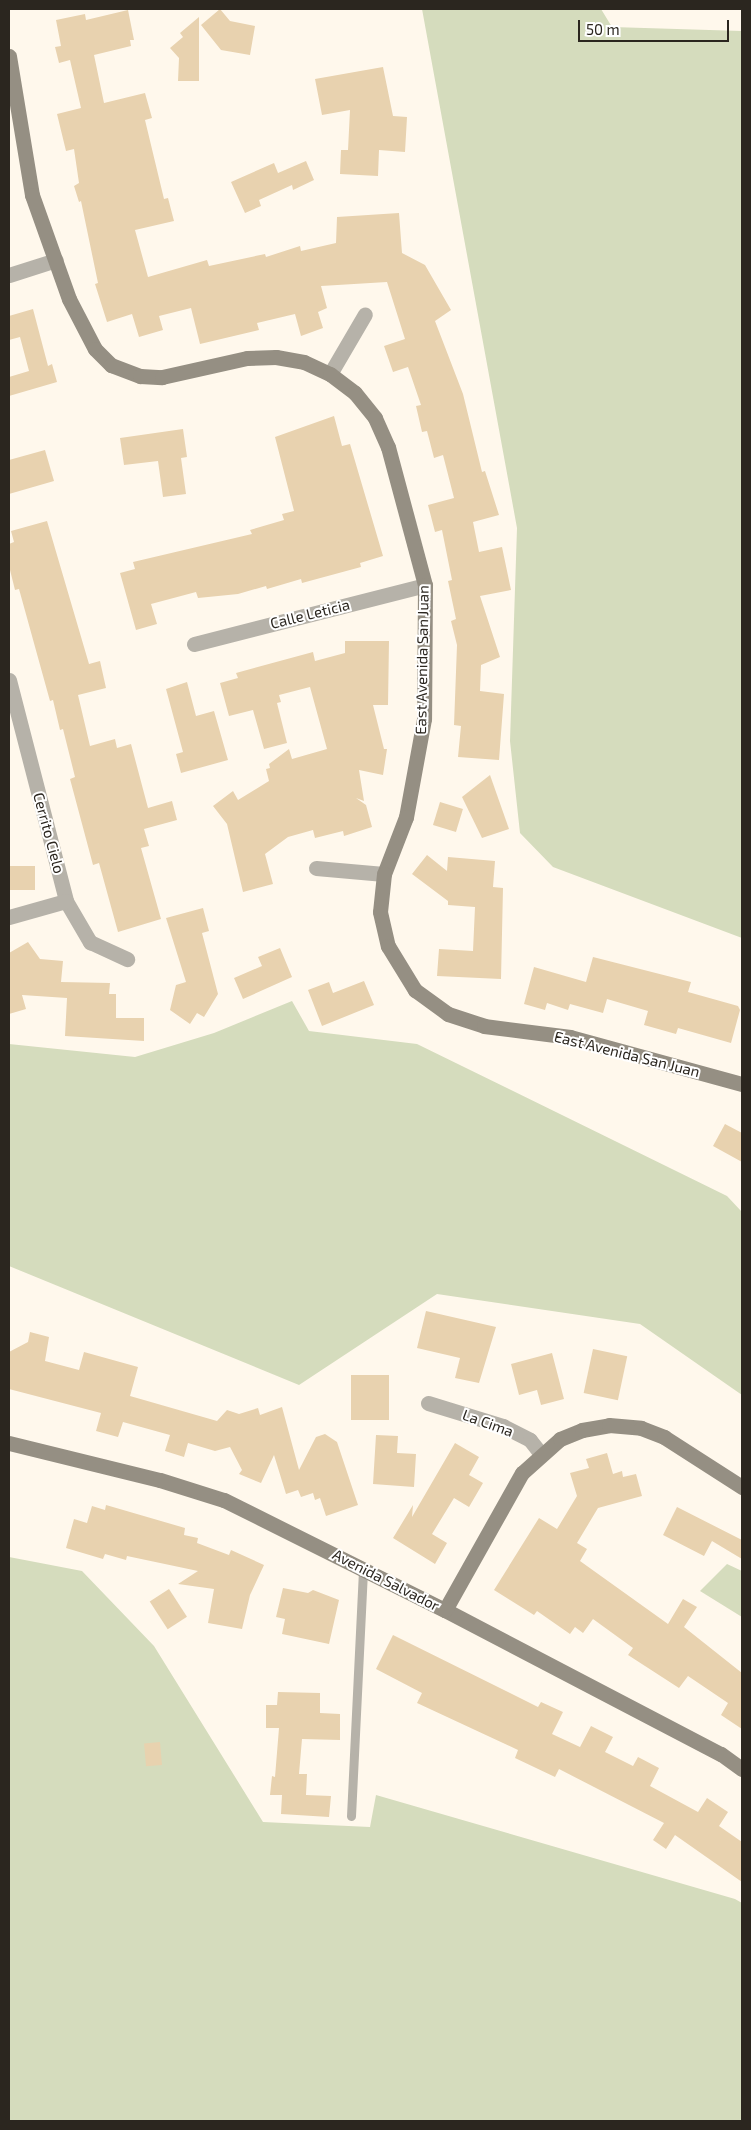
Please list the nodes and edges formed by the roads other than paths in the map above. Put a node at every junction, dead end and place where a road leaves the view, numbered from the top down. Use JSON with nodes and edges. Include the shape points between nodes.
{"nodes":[{"id":1,"x":9,"y":56,"type":"edge"},
{"id":2,"x":56,"y":260,"type":"junction"},
{"id":3,"x":9,"y":275,"type":"edge"},
{"id":4,"x":365,"y":314,"type":"dead end"},
{"id":5,"x":330,"y":374,"type":"junction"},
{"id":6,"x":425,"y":585,"type":"junction"},
{"id":7,"x":194,"y":644,"type":"dead end"},
{"id":8,"x":9,"y":680,"type":"edge"},
{"id":9,"x":316,"y":868,"type":"dead end"},
{"id":10,"x":384,"y":874,"type":"junction"},
{"id":11,"x":66,"y":901,"type":"junction"},
{"id":12,"x":9,"y":917,"type":"edge"},
{"id":13,"x":127,"y":959,"type":"dead end"},
{"id":14,"x":742,"y":1084,"type":"edge"},
{"id":15,"x":428,"y":1403,"type":"dead end"},
{"id":16,"x":9,"y":1443,"type":"edge"},
{"id":17,"x":541,"y":1454,"type":"junction"},
{"id":18,"x":742,"y":1487,"type":"edge"},
{"id":19,"x":363,"y":1568,"type":"junction"},
{"id":20,"x":444,"y":1610,"type":"junction"},
{"id":21,"x":742,"y":1768,"type":"edge"},
{"id":22,"x":351,"y":1816,"type":"dead end"}],
"edges":[{"from":1,"to":2,"type":"street","name":"East Avenida San Juan","via":[[32,195]]},
{"from":2,"to":3,"type":"street"},
{"from":2,"to":5,"type":"street","name":"East Avenida San Juan","via":[[70,299],[95,349],[112,365],[140,376],[162,377],[247,358],[276,357],[304,362]]},
{"from":4,"to":5,"type":"street"},
{"from":5,"to":6,"type":"street","name":"East Avenida San Juan","via":[[355,393],[375,418],[388,447]]},
{"from":6,"to":7,"type":"street","name":"Calle Leticia"},
{"from":6,"to":10,"type":"street","name":"East Avenida San Juan","via":[[424,720],[418,764],[406,817]]},
{"from":8,"to":11,"type":"street","name":"Cerrito Cielo"},
{"from":9,"to":10,"type":"street"},
{"from":10,"to":14,"type":"street","name":"East Avenida San Juan","via":[[380,912],[388,946],[415,990],[448,1014],[484,1026],[570,1037]]},
{"from":11,"to":12,"type":"street"},
{"from":11,"to":13,"type":"street","name":"Cerrito Cielo","via":[[90,942]]},
{"from":15,"to":17,"type":"street","name":"La Cima","via":[[503,1426],[530,1440]]},
{"from":16,"to":19,"type":"street","name":"Avenida Salvador","via":[[160,1480],[224,1500]]},
{"from":17,"to":18,"type":"street","via":[[560,1439],[582,1430],[609,1425],[641,1428],[664,1437]]},
{"from":17,"to":20,"type":"street","via":[[522,1473]]},
{"from":19,"to":20,"type":"street","name":"Avenida Salvador"},
{"from":19,"to":22,"type":"lane"},
{"from":20,"to":21,"type":"street","name":"Avenida Salvador","via":[[721,1754]]}]}
